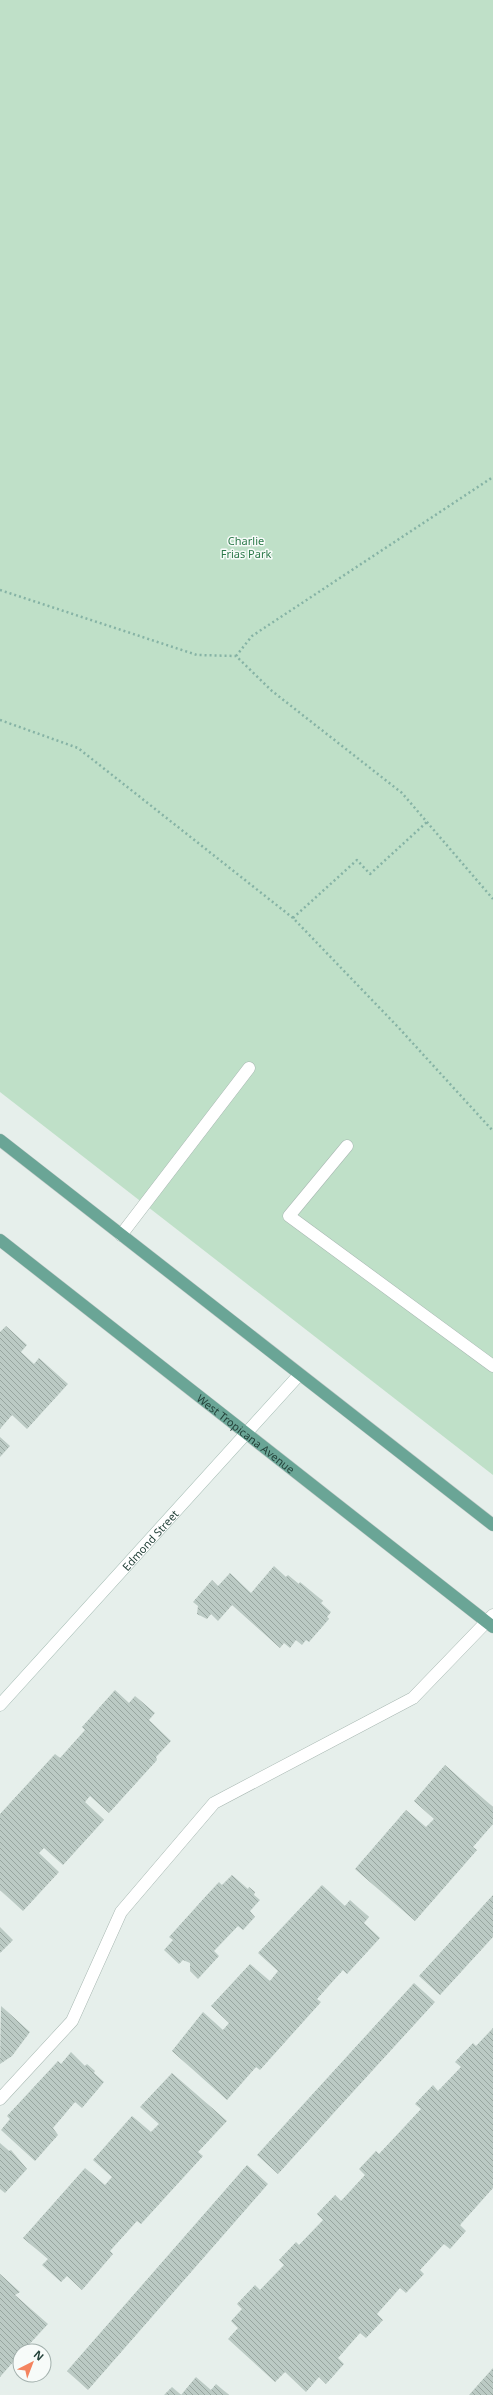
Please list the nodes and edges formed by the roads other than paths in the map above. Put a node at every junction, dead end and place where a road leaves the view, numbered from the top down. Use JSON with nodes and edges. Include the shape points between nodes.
{"nodes":[{"id":1,"x":249,"y":1068,"type":"dead end"},
{"id":2,"x":0,"y":1140,"type":"edge"},
{"id":3,"x":347,"y":1146,"type":"dead end"},
{"id":4,"x":120,"y":1235,"type":"junction"},
{"id":5,"x":0,"y":1240,"type":"edge"},
{"id":6,"x":493,"y":1366,"type":"edge"},
{"id":7,"x":299,"y":1374,"type":"junction"},
{"id":8,"x":247,"y":1432,"type":"junction"},
{"id":9,"x":493,"y":1526,"type":"edge"},
{"id":10,"x":491,"y":1621,"type":"edge"},
{"id":11,"x":0,"y":1705,"type":"edge"},
{"id":12,"x":0,"y":2099,"type":"edge"}],
"edges":[{"from":1,"to":4,"type":"street"},
{"from":2,"to":4,"type":"main road"},
{"from":3,"to":6,"type":"street","via":[[289,1216]]},
{"from":4,"to":7,"type":"main road"},
{"from":5,"to":8,"type":"main road","name":"West Tropicana Avenue"},
{"from":7,"to":8,"type":"street","name":"Edmond Street"},
{"from":7,"to":9,"type":"main road"},
{"from":8,"to":10,"type":"main road","name":"West Tropicana Avenue"},
{"from":8,"to":11,"type":"street","name":"Edmond Street"},
{"from":10,"to":12,"type":"street","via":[[413,1698],[214,1803],[121,1912],[72,2021]]}]}
